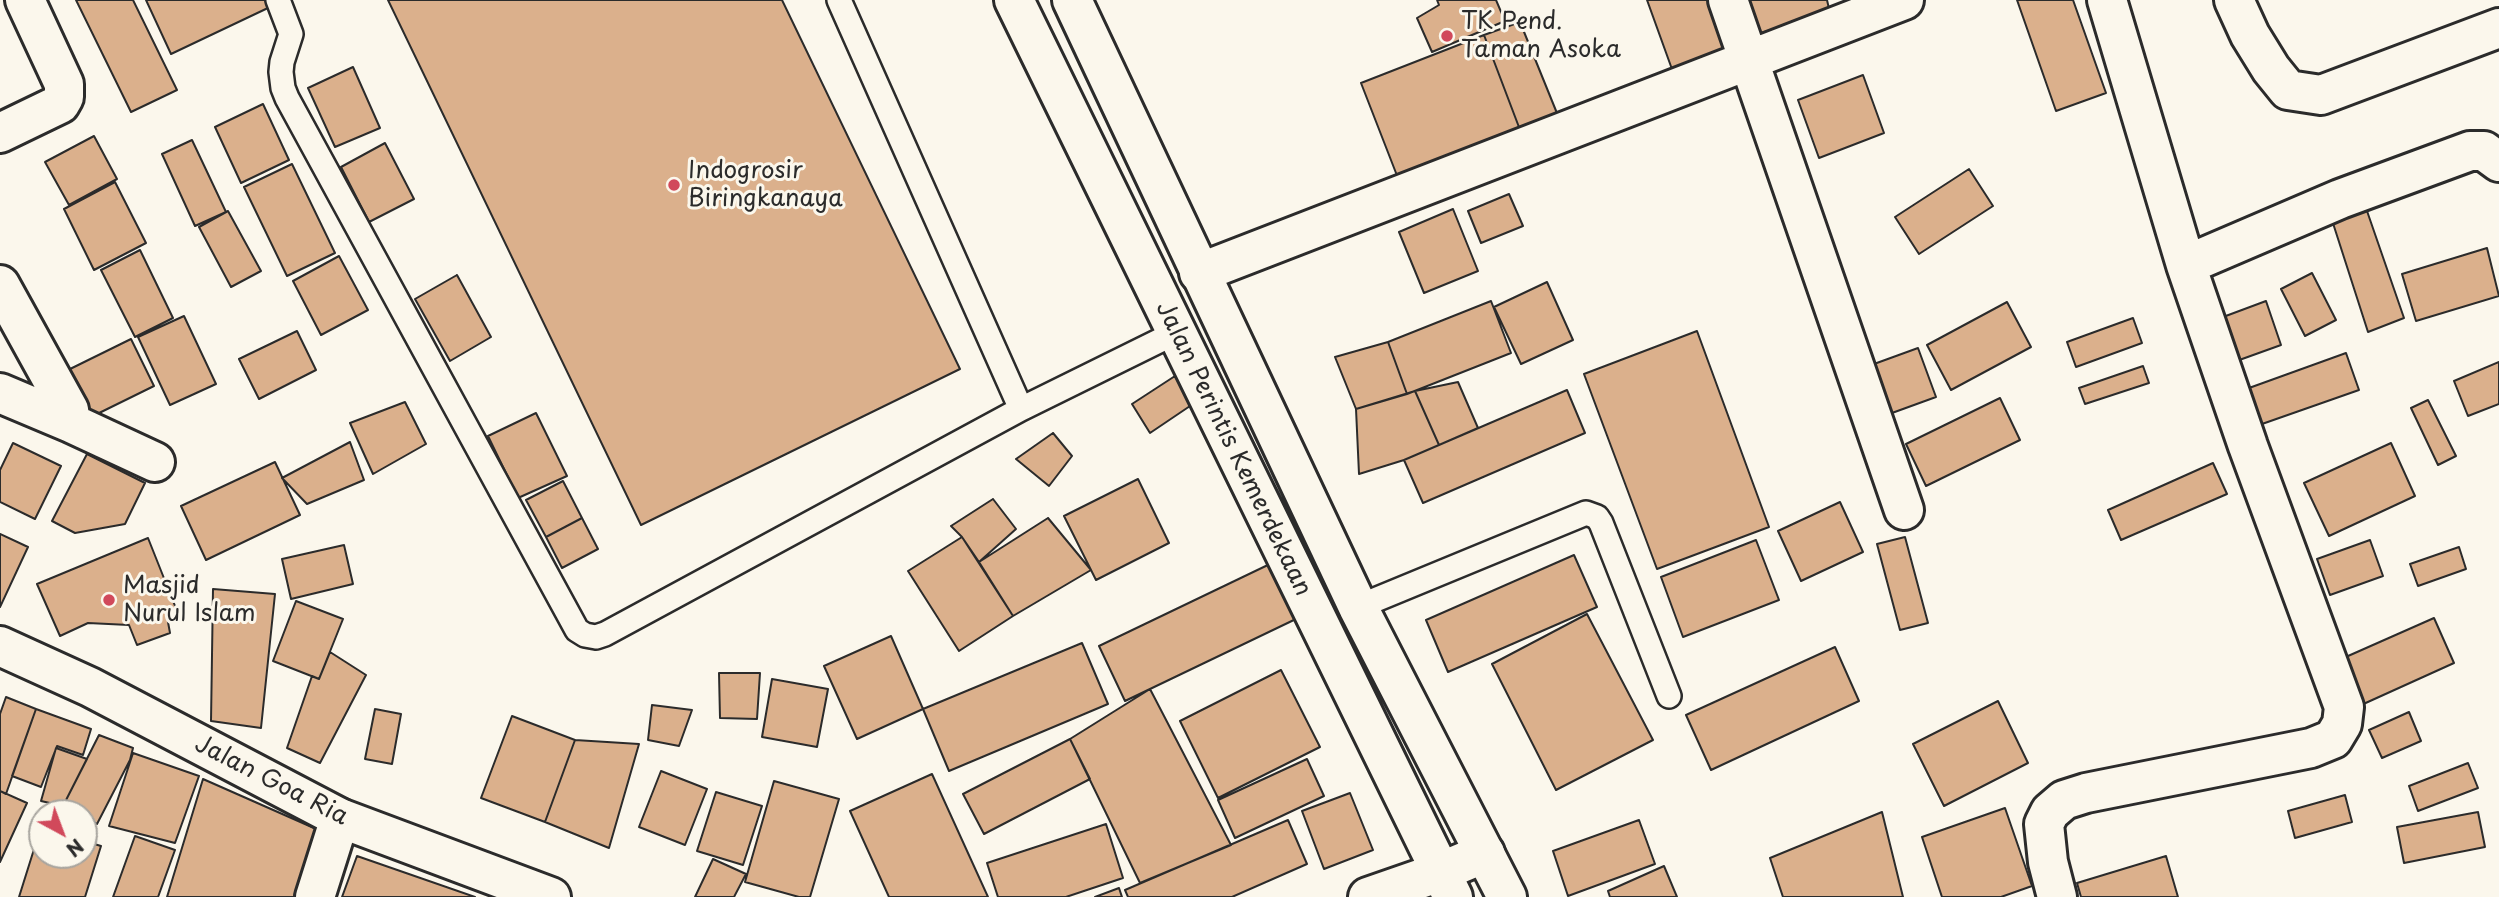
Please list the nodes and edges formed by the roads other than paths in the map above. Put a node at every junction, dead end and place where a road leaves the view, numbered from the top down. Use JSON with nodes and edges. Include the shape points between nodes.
{"nodes":[{"id":1,"x":25,"y":0,"type":"edge"},
{"id":2,"x":278,"y":0,"type":"edge"},
{"id":3,"x":839,"y":0,"type":"edge"},
{"id":4,"x":1014,"y":0,"type":"edge"},
{"id":5,"x":1072,"y":0,"type":"edge"},
{"id":6,"x":1728,"y":0,"type":"edge"},
{"id":7,"x":1904,"y":0,"type":"edge"},
{"id":8,"x":2107,"y":0,"type":"edge"},
{"id":9,"x":2234,"y":0,"type":"edge"},
{"id":10,"x":2499,"y":27,"type":"edge"},
{"id":11,"x":1750,"y":58,"type":"junction"},
{"id":12,"x":0,"y":133,"type":"edge"},
{"id":13,"x":2499,"y":162,"type":"edge"},
{"id":14,"x":2186,"y":265,"type":"junction"},
{"id":15,"x":1199,"y":273,"type":"junction"},
{"id":16,"x":0,"y":285,"type":"edge"},
{"id":17,"x":1175,"y":333,"type":"junction"},
{"id":18,"x":0,"y":393,"type":"edge"},
{"id":19,"x":1021,"y":409,"type":"junction"},
{"id":20,"x":71,"y":423,"type":"junction"},
{"id":21,"x":155,"y":462,"type":"dead end"},
{"id":22,"x":1904,"y":510,"type":"dead end"},
{"id":23,"x":1358,"y":607,"type":"junction"},
{"id":24,"x":4,"y":657,"type":"edge"},
{"id":25,"x":1669,"y":696,"type":"dead end"},
{"id":26,"x":340,"y":818,"type":"junction"},
{"id":27,"x":1485,"y":853,"type":"junction"},
{"id":28,"x":1447,"y":884,"type":"edge"},
{"id":29,"x":316,"y":897,"type":"edge"},
{"id":30,"x":551,"y":897,"type":"edge"},
{"id":31,"x":1368,"y":897,"type":"edge"},
{"id":32,"x":1507,"y":897,"type":"edge"},
{"id":33,"x":2057,"y":897,"type":"edge"}],
"edges":[{"from":1,"to":12,"type":"main road","via":[[64,84],[64,97],[60,104]]},
{"from":2,"to":19,"type":"lane","via":[[291,34],[281,72],[287,98],[577,630],[585,635],[605,634]]},
{"from":3,"to":19,"type":"lane"},
{"from":4,"to":17,"type":"main road","name":"Jalan Perintis Kemerdekaan"},
{"from":5,"to":15,"type":"main road","name":"Jalan Perintis Kemerdekaan"},
{"from":6,"to":11,"type":"main road"},
{"from":7,"to":11,"type":"main road"},
{"from":8,"to":14,"type":"main road"},
{"from":9,"to":10,"type":"main road","via":[[2250,35],[2288,90],[2321,95]]},
{"from":11,"to":15,"type":"main road"},
{"from":11,"to":22,"type":"main road"},
{"from":13,"to":14,"type":"main road","via":[[2484,151],[2470,151],[2340,199]]},
{"from":14,"to":33,"type":"main road","via":[[2344,707],[2342,724],[2333,739],[2311,748],[2064,800],[2044,824]]},
{"from":15,"to":23,"type":"main road","name":"Jalan Perintis Kemerdekaan"},
{"from":16,"to":20,"type":"main road","via":[[69,410]]},
{"from":17,"to":19,"type":"lane"},
{"from":17,"to":28,"type":"main road","name":"Jalan Perintis Kemerdekaan"},
{"from":18,"to":20,"type":"main road"},
{"from":20,"to":21,"type":"main road"},
{"from":23,"to":25,"type":"lane","via":[[1586,513],[1601,523]]},
{"from":23,"to":27,"type":"main road","name":"Jalan Perintis Kemerdekaan"},
{"from":24,"to":26,"type":"main road","name":"Jalan Goa Ria","via":[[90,687]]},
{"from":26,"to":29,"type":"main road"},
{"from":26,"to":30,"type":"main road","name":"Jalan Goa Ria"},
{"from":27,"to":28,"type":"main road"},
{"from":27,"to":32,"type":"main road","name":"Jalan Perintis Kemerdekaan"},
{"from":28,"to":31,"type":"main road"}]}
